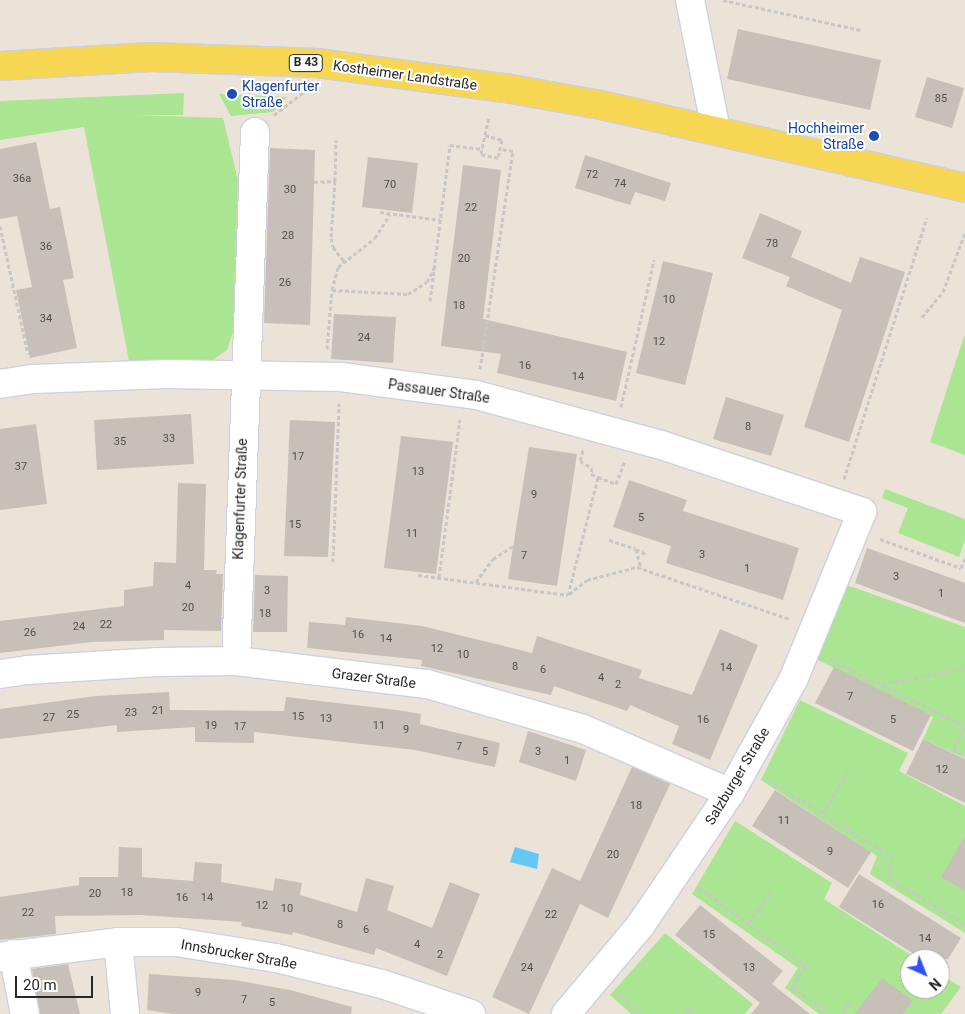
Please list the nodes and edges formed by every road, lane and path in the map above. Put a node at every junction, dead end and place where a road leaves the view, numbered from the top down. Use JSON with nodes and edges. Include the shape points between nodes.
{"nodes":[{"id":1,"x":690,"y":0,"type":"edge"},
{"id":2,"x":723,"y":0,"type":"edge"},
{"id":3,"x":861,"y":30,"type":"dead end"},
{"id":4,"x":0,"y":66,"type":"edge"},
{"id":5,"x":305,"y":91,"type":"dead end"},
{"id":6,"x":489,"y":116,"type":"dead end"},
{"id":7,"x":716,"y":130,"type":"junction"},
{"id":8,"x":255,"y":132,"type":"joint"},
{"id":9,"x":485,"y":135,"type":"junction"},
{"id":10,"x":336,"y":140,"type":"dead end"},
{"id":11,"x":500,"y":148,"type":"junction"},
{"id":12,"x":482,"y":149,"type":"junction"},
{"id":13,"x":335,"y":181,"type":"junction"},
{"id":14,"x":314,"y":182,"type":"dead end"},
{"id":15,"x":965,"y":188,"type":"edge"},
{"id":16,"x":380,"y":212,"type":"dead end"},
{"id":17,"x":390,"y":214,"type":"junction"},
{"id":18,"x":927,"y":218,"type":"dead end"},
{"id":19,"x":440,"y":220,"type":"junction"},
{"id":20,"x":0,"y":226,"type":"edge"},
{"id":21,"x":965,"y":233,"type":"edge"},
{"id":22,"x":654,"y":260,"type":"dead end"},
{"id":23,"x":344,"y":261,"type":"junction"},
{"id":24,"x":434,"y":268,"type":"junction"},
{"id":25,"x":332,"y":290,"type":"junction"},
{"id":26,"x":430,"y":301,"type":"dead end"},
{"id":27,"x":893,"y":308,"type":"dead end"},
{"id":28,"x":899,"y":309,"type":"junction"},
{"id":29,"x":922,"y":317,"type":"dead end"},
{"id":30,"x":875,"y":362,"type":"dead end"},
{"id":31,"x":881,"y":364,"type":"junction"},
{"id":32,"x":244,"y":376,"type":"junction"},
{"id":33,"x":333,"y":377,"type":"junction"},
{"id":34,"x":33,"y":379,"type":"junction"},
{"id":35,"x":0,"y":384,"type":"edge"},
{"id":36,"x":470,"y":394,"type":"junction"},
{"id":37,"x":856,"y":418,"type":"dead end"},
{"id":38,"x":862,"y":420,"type":"junction"},
{"id":39,"x":625,"y":435,"type":"junction"},
{"id":40,"x":837,"y":503,"type":"junction"},
{"id":41,"x":859,"y":521,"type":"junction"},
{"id":42,"x":609,"y":540,"type":"dead end"},
{"id":43,"x":513,"y":546,"type":"dead end"},
{"id":44,"x":636,"y":549,"type":"junction"},
{"id":45,"x":648,"y":554,"type":"dead end"},
{"id":46,"x":965,"y":558,"type":"edge"},
{"id":47,"x":333,"y":562,"type":"dead end"},
{"id":48,"x":641,"y":569,"type":"junction"},
{"id":49,"x":418,"y":575,"type":"dead end"},
{"id":50,"x":439,"y":577,"type":"junction"},
{"id":51,"x":476,"y":582,"type":"junction"},
{"id":52,"x":568,"y":595,"type":"junction"},
{"id":53,"x":810,"y":637,"type":"junction"},
{"id":54,"x":236,"y":661,"type":"junction"},
{"id":55,"x":965,"y":668,"type":"edge"},
{"id":56,"x":0,"y":674,"type":"edge"},
{"id":57,"x":881,"y":684,"type":"junction"},
{"id":58,"x":965,"y":726,"type":"edge"},
{"id":59,"x":965,"y":755,"type":"edge"},
{"id":60,"x":745,"y":765,"type":"junction"},
{"id":61,"x":846,"y":772,"type":"dead end"},
{"id":62,"x":730,"y":793,"type":"junction"},
{"id":63,"x":822,"y":814,"type":"junction"},
{"id":64,"x":677,"y":872,"type":"junction"},
{"id":65,"x":771,"y":891,"type":"dead end"},
{"id":66,"x":748,"y":923,"type":"junction"},
{"id":67,"x":965,"y":924,"type":"edge"},
{"id":68,"x":118,"y":942,"type":"junction"},
{"id":69,"x":6,"y":956,"type":"edge"},
{"id":70,"x":850,"y":1001,"type":"dead end"},
{"id":71,"x":692,"y":1007,"type":"dead end"},
{"id":72,"x":25,"y":1014,"type":"edge"},
{"id":73,"x":125,"y":1014,"type":"edge"},
{"id":74,"x":471,"y":1014,"type":"edge"},
{"id":75,"x":566,"y":1014,"type":"edge"},
{"id":76,"x":685,"y":1014,"type":"edge"},
{"id":77,"x":830,"y":1014,"type":"edge"},
{"id":78,"x":842,"y":1014,"type":"edge"}],
"edges":[{"from":1,"to":7,"type":"street"},
{"from":2,"to":3,"type":"path"},
{"from":4,"to":7,"type":"main road","name":"Kostheimer Landstraße","number":"B 43","via":[[151,57],[316,63],[526,92]]},
{"from":5,"to":8,"type":"path"},
{"from":6,"to":9,"type":"path"},
{"from":7,"to":15,"type":"main road","name":"Kostheimer Landstraße","number":"B 43"},
{"from":8,"to":32,"type":"street","name":"Klagenfurter Straße"},
{"from":9,"to":11,"type":"path","via":[[502,140]]},
{"from":9,"to":12,"type":"path"},
{"from":10,"to":13,"type":"path"},
{"from":11,"to":12,"type":"path","via":[[498,158],[482,154]]},
{"from":11,"to":36,"type":"path","via":[[513,150]]},
{"from":12,"to":19,"type":"path","via":[[450,145]]},
{"from":13,"to":14,"type":"path"},
{"from":13,"to":23,"type":"path","via":[[331,238],[333,247]]},
{"from":16,"to":17,"type":"path"},
{"from":17,"to":19,"type":"path"},
{"from":17,"to":23,"type":"path","via":[[376,238]]},
{"from":18,"to":28,"type":"path"},
{"from":19,"to":24,"type":"path"},
{"from":20,"to":34,"type":"path"},
{"from":21,"to":29,"type":"path","via":[[943,292]]},
{"from":22,"to":39,"type":"path"},
{"from":23,"to":25,"type":"path","via":[[335,272]]},
{"from":24,"to":25,"type":"path","via":[[423,286],[408,294]]},
{"from":24,"to":26,"type":"path"},
{"from":25,"to":33,"type":"path"},
{"from":27,"to":28,"type":"path"},
{"from":28,"to":31,"type":"path"},
{"from":30,"to":31,"type":"path"},
{"from":31,"to":38,"type":"path"},
{"from":32,"to":33,"type":"street","name":"Passauer Straße"},
{"from":32,"to":34,"type":"street","name":"Passauer Straße","via":[[167,374]]},
{"from":32,"to":54,"type":"street","name":"Klagenfurter Straße"},
{"from":33,"to":36,"type":"street","name":"Passauer Straße"},
{"from":33,"to":47,"type":"path"},
{"from":34,"to":35,"type":"street","name":"Passauer Straße"},
{"from":36,"to":39,"type":"street","name":"Passauer Straße"},
{"from":36,"to":50,"type":"path"},
{"from":37,"to":38,"type":"path"},
{"from":38,"to":40,"type":"path"},
{"from":39,"to":40,"type":"street","name":"Passauer Straße"},
{"from":39,"to":52,"type":"path","via":[[616,484],[598,477]]},
{"from":40,"to":41,"type":"street","name":"Passauer Straße"},
{"from":41,"to":46,"type":"path","via":[[961,568]]},
{"from":41,"to":53,"type":"street","name":"Salzburger Straße"},
{"from":42,"to":44,"type":"path"},
{"from":43,"to":51,"type":"path","via":[[493,559]]},
{"from":44,"to":45,"type":"path"},
{"from":44,"to":48,"type":"path"},
{"from":48,"to":52,"type":"path","via":[[587,580]]},
{"from":48,"to":53,"type":"path"},
{"from":49,"to":50,"type":"path"},
{"from":50,"to":51,"type":"path"},
{"from":51,"to":52,"type":"path"},
{"from":53,"to":57,"type":"path"},
{"from":53,"to":60,"type":"street","name":"Salzburger Straße","via":[[793,680]]},
{"from":54,"to":56,"type":"street","name":"Grazer Straße","via":[[149,662]]},
{"from":54,"to":62,"type":"street","name":"Grazer Straße","via":[[427,684],[584,729]]},
{"from":55,"to":57,"type":"path"},
{"from":57,"to":58,"type":"path"},
{"from":58,"to":59,"type":"path","via":[[953,750]]},
{"from":60,"to":62,"type":"street","name":"Salzburger Straße"},
{"from":60,"to":63,"type":"path"},
{"from":61,"to":63,"type":"path"},
{"from":62,"to":64,"type":"street","name":"Salzburger Straße"},
{"from":63,"to":67,"type":"path","via":[[891,856],[889,878]]},
{"from":64,"to":66,"type":"path"},
{"from":64,"to":75,"type":"street","name":"Salzburger Straße","via":[[640,926]]},
{"from":65,"to":66,"type":"path"},
{"from":66,"to":77,"type":"path","via":[[806,967],[792,987]]},
{"from":68,"to":69,"type":"street","name":"Innsbrucker Straße"},
{"from":68,"to":73,"type":"street"},
{"from":68,"to":74,"type":"street","name":"Innsbrucker Straße","via":[[176,942],[276,958],[382,984]]},
{"from":69,"to":72,"type":"street"},
{"from":70,"to":78,"type":"path"},
{"from":71,"to":76,"type":"path"}]}
